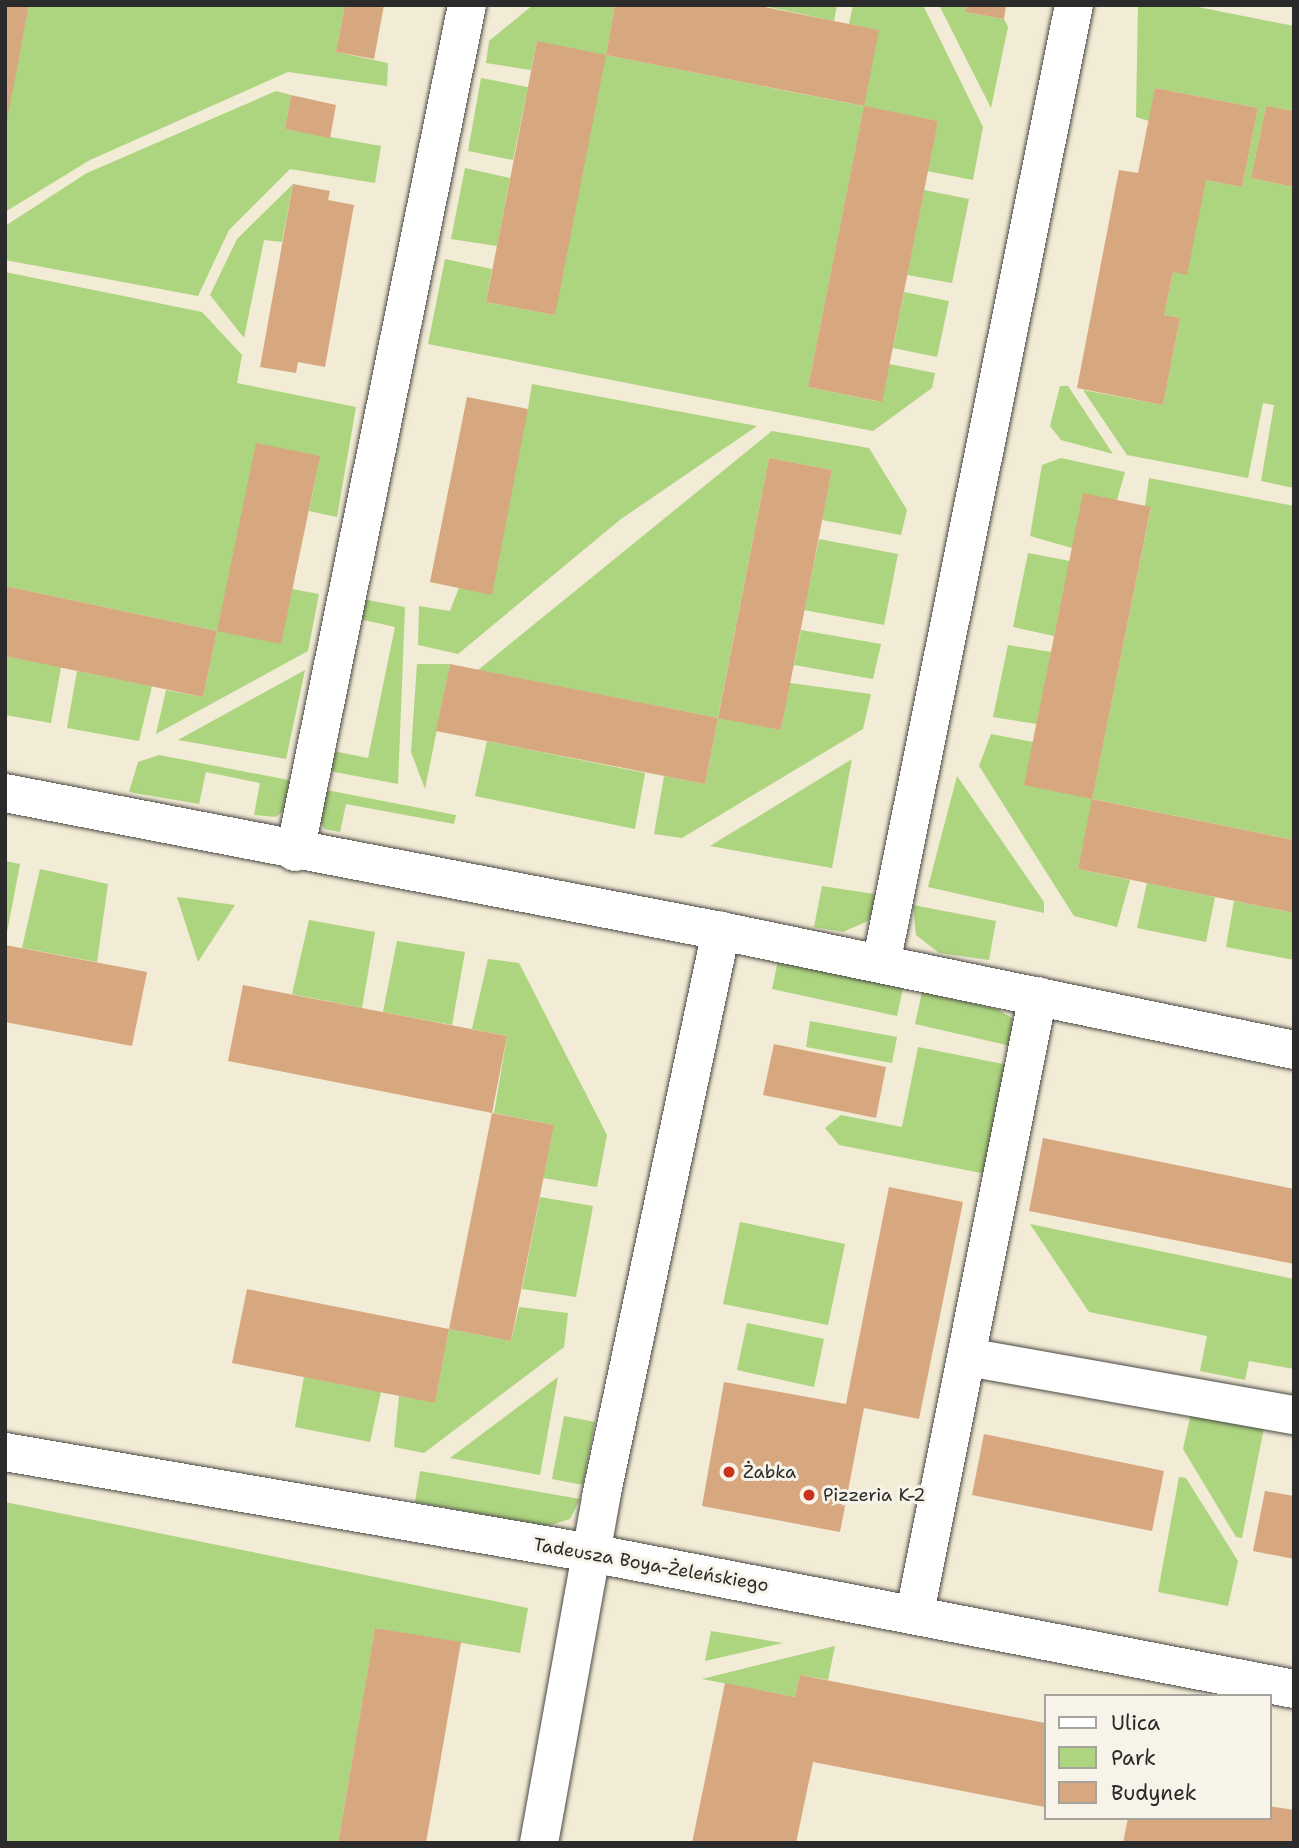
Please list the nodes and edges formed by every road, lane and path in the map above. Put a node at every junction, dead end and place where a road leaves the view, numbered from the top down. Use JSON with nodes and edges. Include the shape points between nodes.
{"nodes":[{"id":1,"x":467,"y":5,"type":"edge"},
{"id":2,"x":1074,"y":5,"type":"edge"},
{"id":3,"x":5,"y":793,"type":"edge"},
{"id":4,"x":295,"y":852,"type":"junction"},
{"id":5,"x":721,"y":931,"type":"junction"},
{"id":6,"x":881,"y":964,"type":"junction"},
{"id":7,"x":1038,"y":996,"type":"junction"},
{"id":8,"x":1294,"y":1050,"type":"edge"},
{"id":9,"x":967,"y":1357,"type":"junction"},
{"id":10,"x":1294,"y":1416,"type":"edge"},
{"id":11,"x":5,"y":1452,"type":"edge"},
{"id":12,"x":591,"y":1553,"type":"junction"},
{"id":13,"x":915,"y":1613,"type":"junction"},
{"id":14,"x":1294,"y":1689,"type":"edge"},
{"id":15,"x":539,"y":1843,"type":"edge"}],
"edges":[{"from":1,"to":4,"type":"street"},
{"from":2,"to":6,"type":"street"},
{"from":3,"to":4,"type":"street"},
{"from":4,"to":5,"type":"street"},
{"from":5,"to":6,"type":"street"},
{"from":5,"to":12,"type":"street"},
{"from":6,"to":7,"type":"street"},
{"from":7,"to":8,"type":"street"},
{"from":7,"to":9,"type":"street"},
{"from":9,"to":10,"type":"street"},
{"from":9,"to":13,"type":"street"},
{"from":11,"to":12,"type":"street","name":"Tadeusza Boya-Żeleńskiego"},
{"from":12,"to":13,"type":"street","name":"Tadeusza Boya-Żeleńskiego"},
{"from":12,"to":15,"type":"street"},
{"from":13,"to":14,"type":"street","name":"Tadeusza Boya-Żeleńskiego"}]}
